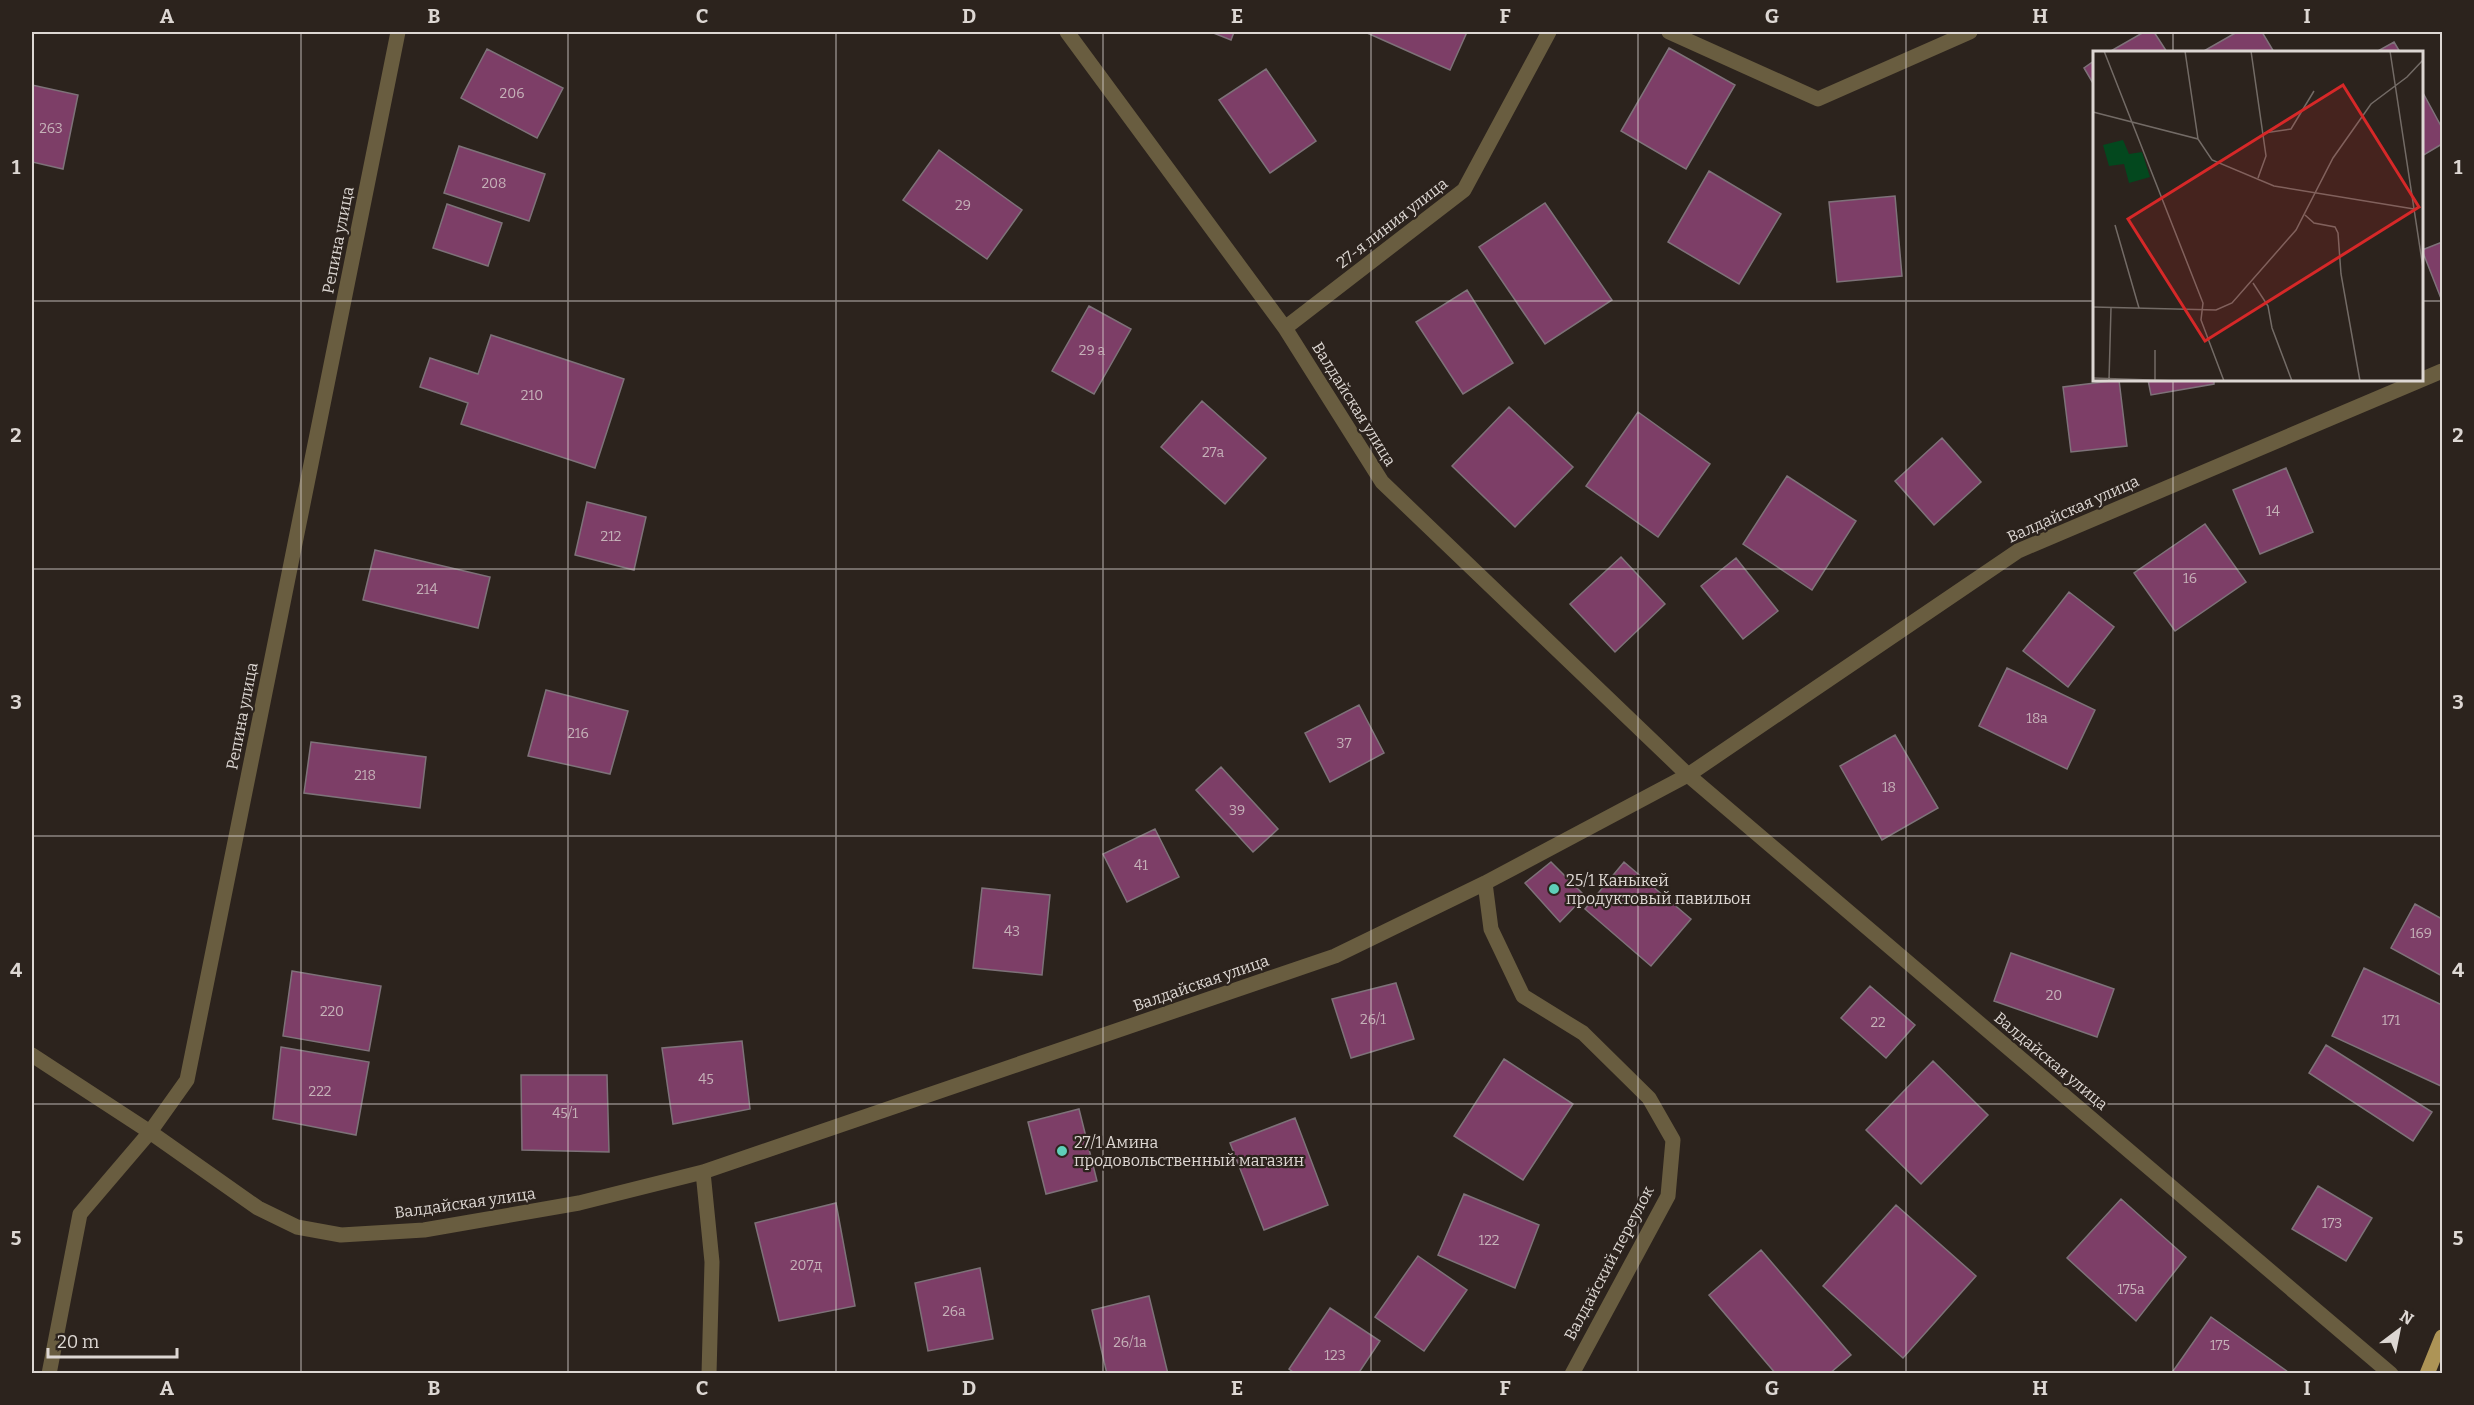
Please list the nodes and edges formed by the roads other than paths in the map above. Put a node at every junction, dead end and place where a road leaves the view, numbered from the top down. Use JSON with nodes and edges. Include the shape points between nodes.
{"nodes":[{"id":1,"x":398,"y":32,"type":"edge"},
{"id":2,"x":1067,"y":32,"type":"edge"},
{"id":3,"x":1549,"y":32,"type":"edge"},
{"id":4,"x":1669,"y":32,"type":"edge"},
{"id":5,"x":1970,"y":32,"type":"edge"},
{"id":6,"x":1285,"y":328,"type":"junction"},
{"id":7,"x":2442,"y":371,"type":"edge"},
{"id":8,"x":2423,"y":379,"type":"edge"},
{"id":9,"x":2418,"y":381,"type":"edge"},
{"id":10,"x":1688,"y":775,"type":"junction"},
{"id":11,"x":1485,"y":883,"type":"junction"},
{"id":12,"x":32,"y":1055,"type":"edge"},
{"id":13,"x":150,"y":1132,"type":"junction"},
{"id":14,"x":703,"y":1172,"type":"junction"},
{"id":15,"x":2442,"y":1337,"type":"edge"},
{"id":16,"x":49,"y":1374,"type":"edge"},
{"id":17,"x":709,"y":1374,"type":"edge"},
{"id":18,"x":1572,"y":1374,"type":"edge"},
{"id":19,"x":2391,"y":1374,"type":"edge"},
{"id":20,"x":2427,"y":1374,"type":"edge"}],
"edges":[{"from":1,"to":13,"type":"street","name":"Репина улица","via":[[187,1080]]},
{"from":2,"to":6,"type":"street","name":"Валдайская улица"},
{"from":3,"to":6,"type":"street","name":"27-я линия улица","via":[[1464,190]]},
{"from":4,"to":5,"type":"street","via":[[1818,99]]},
{"from":6,"to":10,"type":"street","name":"Валдайская улица","via":[[1382,482]]},
{"from":7,"to":8,"type":"street","name":"Валдайская улица"},
{"from":9,"to":10,"type":"street","name":"Валдайская улица","via":[[2018,551]]},
{"from":10,"to":11,"type":"street","name":"Валдайская улица"},
{"from":10,"to":19,"type":"street","name":"Валдайская улица"},
{"from":11,"to":14,"type":"street","name":"Валдайская улица","via":[[1335,956]]},
{"from":11,"to":18,"type":"street","name":"Валдайский переулок","via":[[1491,929],[1523,996],[1582,1033],[1649,1098],[1673,1140],[1668,1196]]},
{"from":12,"to":13,"type":"street","name":"Валдайская улица"},
{"from":13,"to":14,"type":"street","name":"Валдайская улица","via":[[258,1208],[297,1227],[341,1235],[424,1230],[579,1203]]},
{"from":13,"to":16,"type":"street","name":"Репина улица","via":[[80,1214]]},
{"from":14,"to":17,"type":"street","via":[[712,1262]]},
{"from":15,"to":20,"type":"main road"}]}
